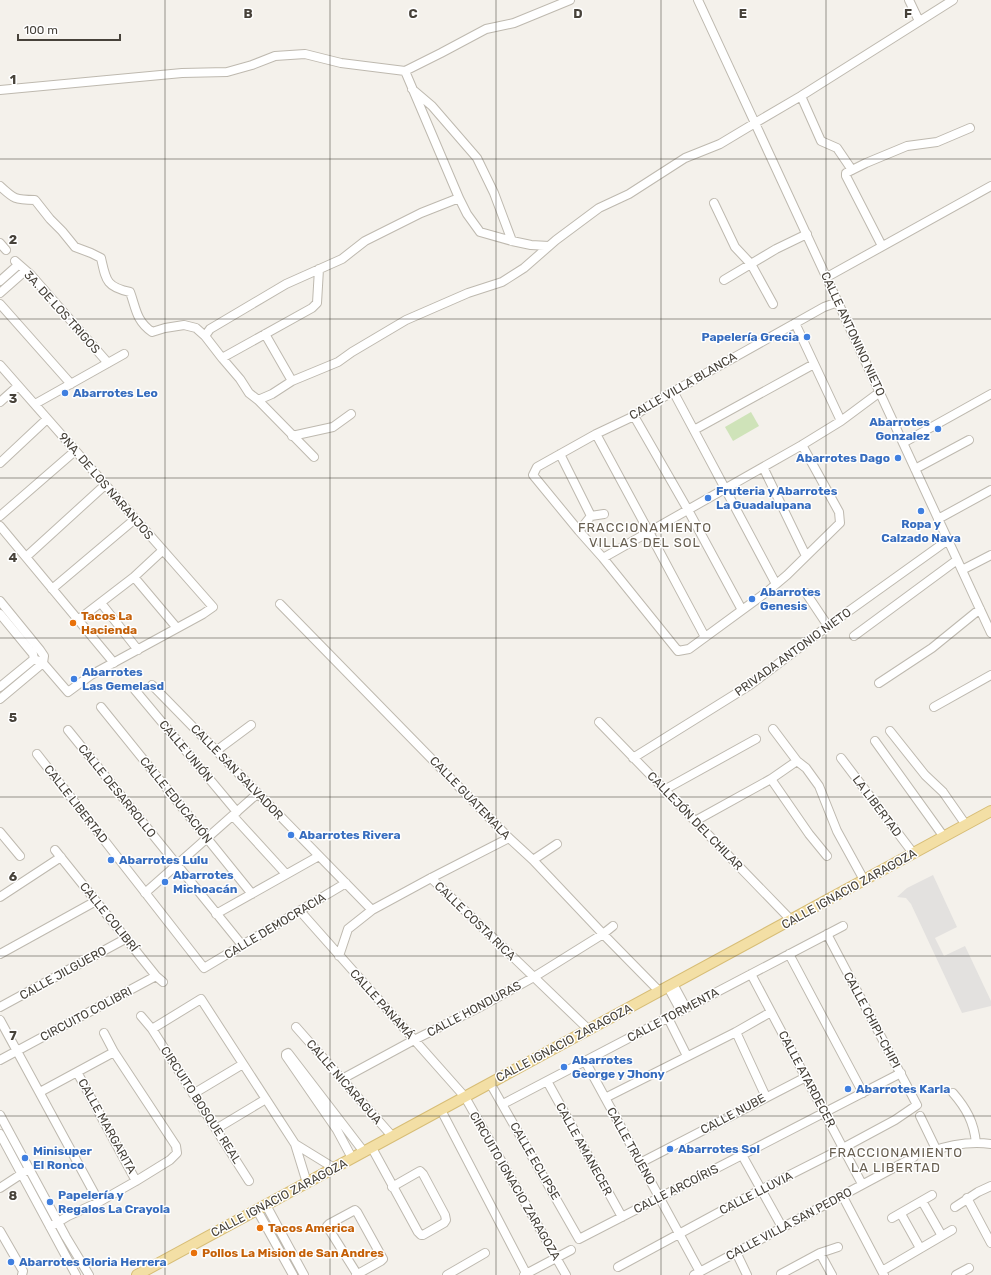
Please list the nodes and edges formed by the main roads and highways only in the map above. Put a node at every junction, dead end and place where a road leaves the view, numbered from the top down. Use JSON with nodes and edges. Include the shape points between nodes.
{"nodes":[{"id":1,"x":991,"y":811,"type":"edge"},
{"id":2,"x":137,"y":1275,"type":"edge"}],
"edges":[{"from":1,"to":2,"type":"main road","name":"CALLE IGNACIO ZARAGOZA"}]}
